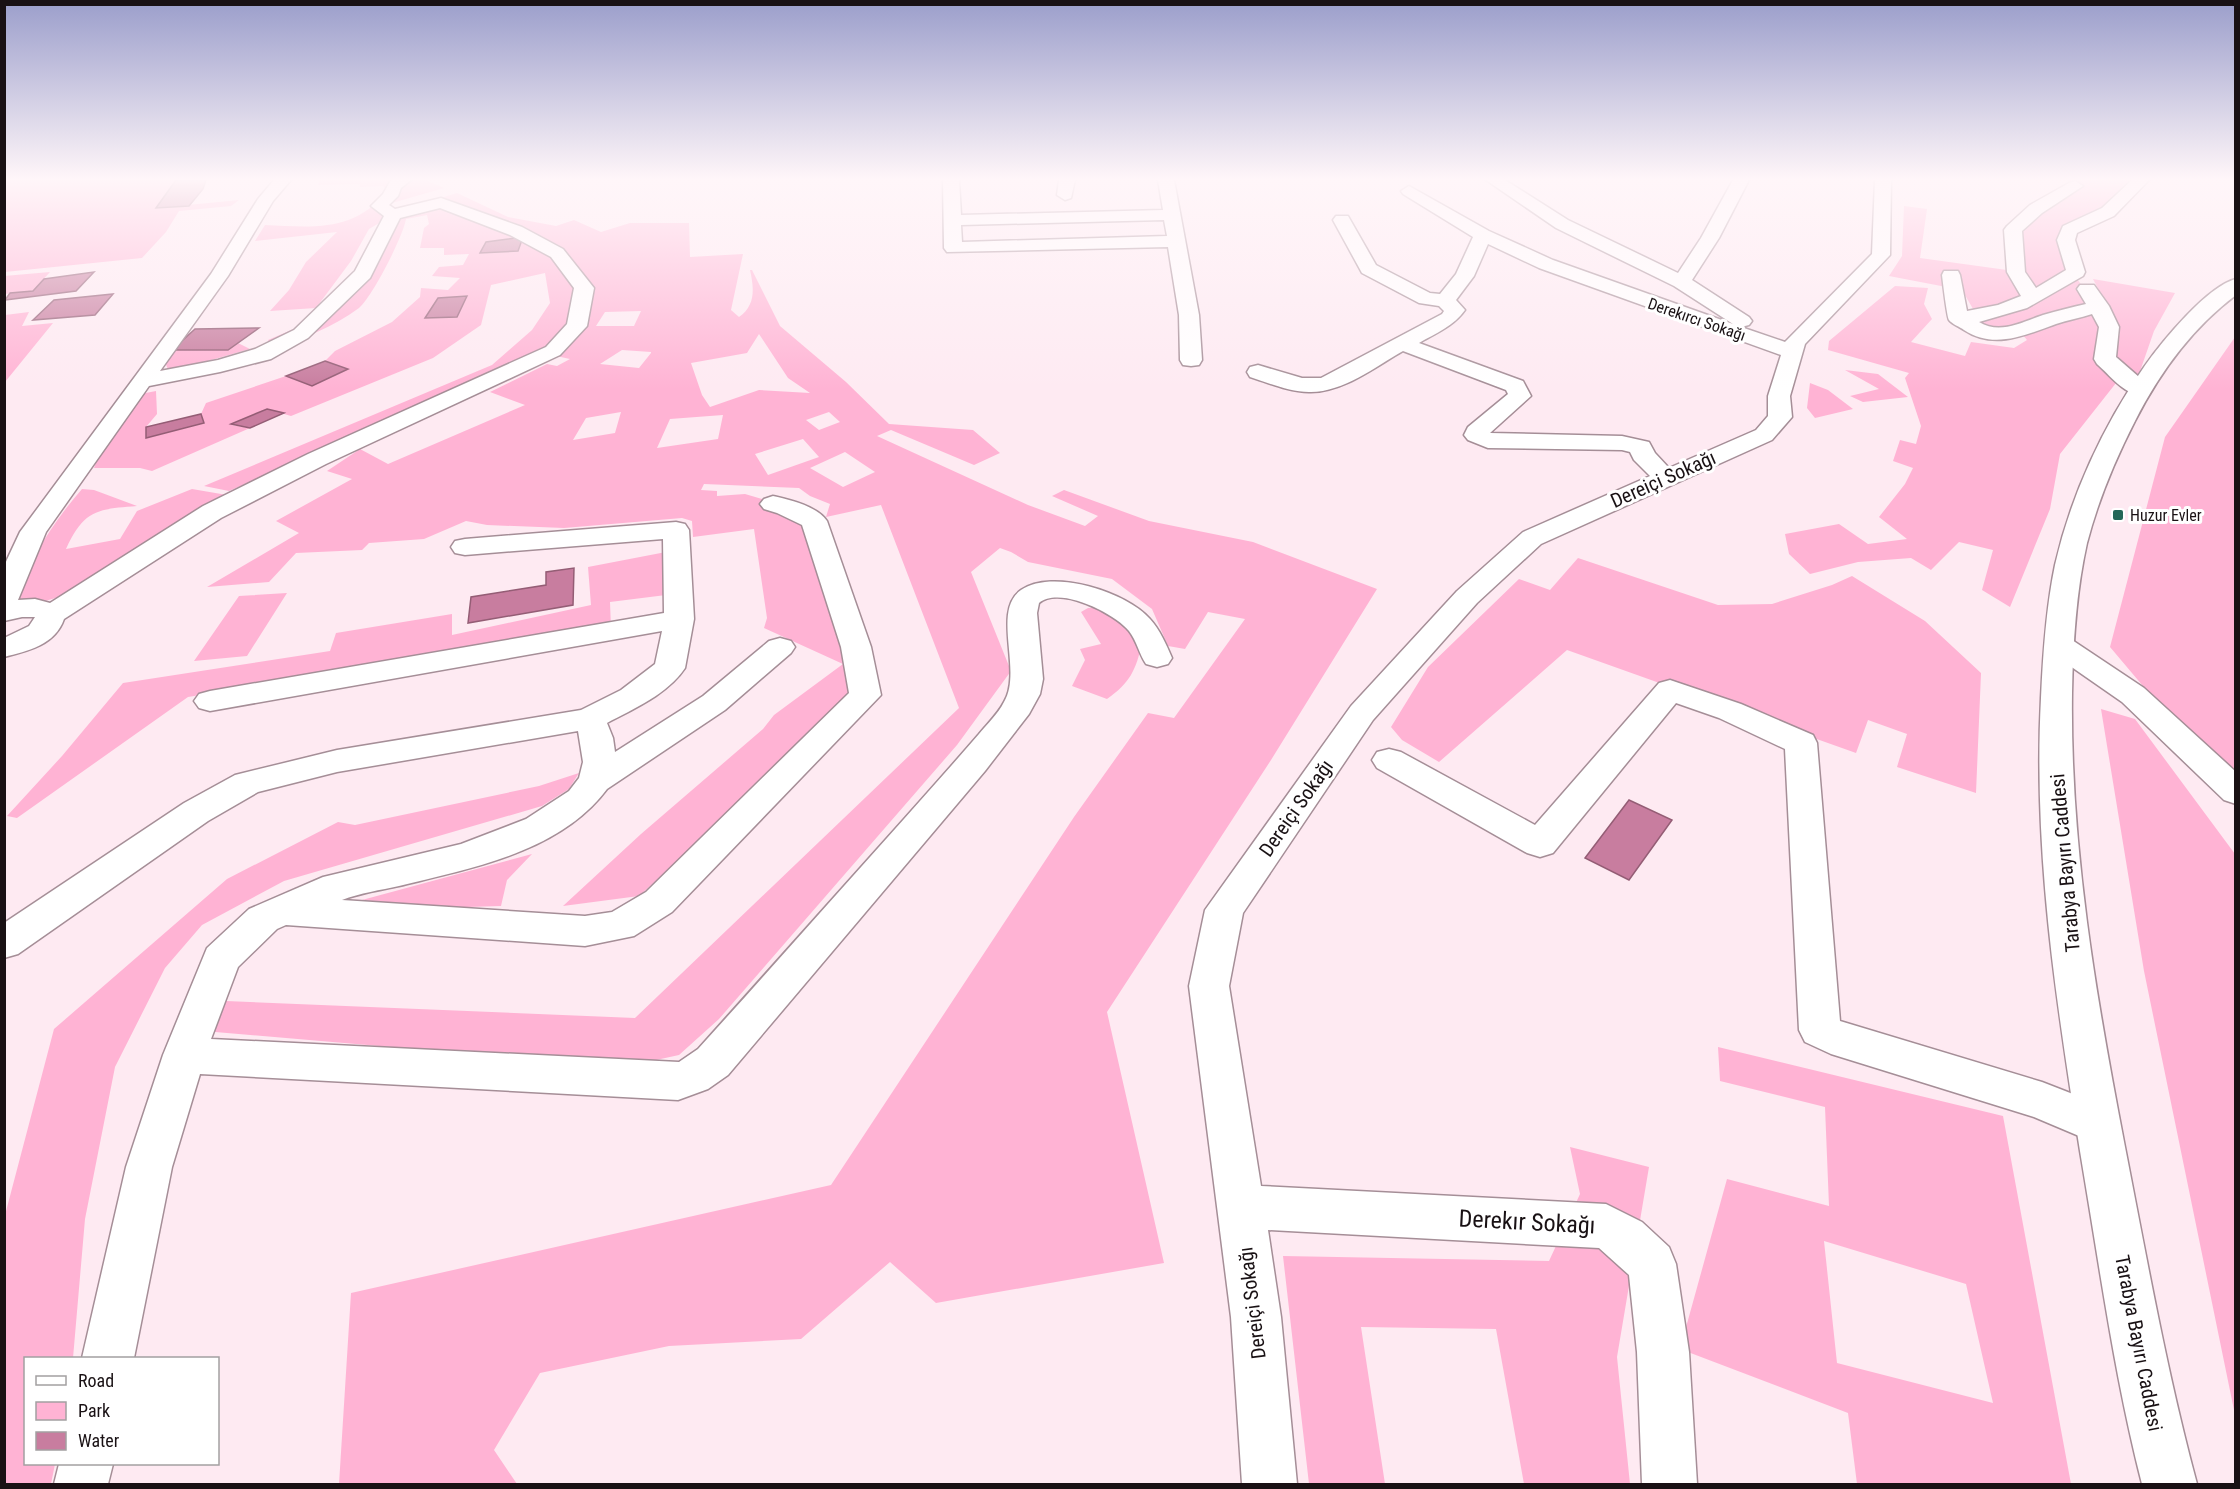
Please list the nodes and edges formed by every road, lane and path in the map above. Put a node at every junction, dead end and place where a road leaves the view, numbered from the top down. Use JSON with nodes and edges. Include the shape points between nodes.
{"nodes":[{"id":1,"x":235,"y":249,"type":"edge"},
{"id":2,"x":375,"y":249,"type":"edge"},
{"id":3,"x":549,"y":249,"type":"edge"},
{"id":4,"x":1177,"y":249,"type":"edge"},
{"id":5,"x":1358,"y":249,"type":"edge"},
{"id":6,"x":1477,"y":249,"type":"edge"},
{"id":7,"x":1514,"y":249,"type":"edge"},
{"id":8,"x":1614,"y":249,"type":"edge"},
{"id":9,"x":1702,"y":249,"type":"edge"},
{"id":10,"x":1881,"y":249,"type":"edge"},
{"id":11,"x":2014,"y":249,"type":"edge"},
{"id":12,"x":2069,"y":249,"type":"edge"},
{"id":13,"x":2076,"y":272,"type":"junction"},
{"id":14,"x":1951,"y":275,"type":"dead end"},
{"id":15,"x":1681,"y":282,"type":"junction"},
{"id":16,"x":2235,"y":285,"type":"edge"},
{"id":17,"x":2032,"y":298,"type":"junction"},
{"id":18,"x":1445,"y":300,"type":"junction"},
{"id":19,"x":2099,"y":306,"type":"junction"},
{"id":20,"x":1958,"y":318,"type":"junction"},
{"id":21,"x":1403,"y":344,"type":"junction"},
{"id":22,"x":1792,"y":352,"type":"junction"},
{"id":23,"x":1191,"y":360,"type":"dead end"},
{"id":24,"x":1258,"y":372,"type":"dead end"},
{"id":25,"x":142,"y":381,"type":"junction"},
{"id":26,"x":2139,"y":389,"type":"junction"},
{"id":27,"x":1665,"y":478,"type":"junction"},
{"id":28,"x":772,"y":504,"type":"dead end"},
{"id":29,"x":465,"y":547,"type":"dead end"},
{"id":30,"x":4,"y":599,"type":"edge"},
{"id":31,"x":4,"y":612,"type":"edge"},
{"id":32,"x":50,"y":615,"type":"junction"},
{"id":33,"x":679,"y":619,"type":"junction"},
{"id":34,"x":2061,"y":646,"type":"junction"},
{"id":35,"x":780,"y":647,"type":"dead end"},
{"id":36,"x":8,"y":650,"type":"edge"},
{"id":37,"x":1157,"y":658,"type":"dead end"},
{"id":38,"x":210,"y":701,"type":"dead end"},
{"id":39,"x":589,"y":719,"type":"junction"},
{"id":40,"x":1389,"y":760,"type":"dead end"},
{"id":41,"x":595,"y":781,"type":"junction"},
{"id":42,"x":2235,"y":792,"type":"edge"},
{"id":43,"x":283,"y":911,"type":"junction"},
{"id":44,"x":4,"y":943,"type":"edge"},
{"id":45,"x":184,"y":1055,"type":"junction"},
{"id":46,"x":2098,"y":1124,"type":"junction"},
{"id":47,"x":1240,"y":1207,"type":"junction"},
{"id":48,"x":108,"y":1357,"type":"edge"},
{"id":49,"x":86,"y":1465,"type":"edge"},
{"id":50,"x":81,"y":1485,"type":"edge"},
{"id":51,"x":1269,"y":1485,"type":"edge"},
{"id":52,"x":1669,"y":1485,"type":"edge"},
{"id":53,"x":2169,"y":1485,"type":"edge"}],
"edges":[{"from":1,"to":25,"type":"street"},
{"from":2,"to":25,"type":"street","via":[[363,274],[301,334],[263,354]]},
{"from":3,"to":32,"type":"street","via":[[584,288],[577,326],[553,351],[317,459],[212,512]]},
{"from":4,"to":23,"type":"street","via":[[1189,315]]},
{"from":5,"to":18,"type":"street","via":[[1369,269],[1426,299]]},
{"from":6,"to":18,"type":"street","via":[[1465,276]]},
{"from":7,"to":22,"type":"street","name":"Derekırcı Sokağı"},
{"from":8,"to":15,"type":"street"},
{"from":9,"to":15,"type":"street"},
{"from":10,"to":22,"type":"street","name":"Dereiçi Sokağı","via":[[1881,255],[1795,342]]},
{"from":11,"to":17,"type":"street","via":[[2016,272]]},
{"from":12,"to":13,"type":"street"},
{"from":13,"to":17,"type":"street"},
{"from":13,"to":19,"type":"street"},
{"from":14,"to":20,"type":"street"},
{"from":15,"to":22,"type":"street"},
{"from":16,"to":26,"type":"street","name":"Tarabya Bayırı Caddesi","via":[[2180,336]]},
{"from":17,"to":20,"type":"street","via":[[1989,315]]},
{"from":18,"to":21,"type":"street","via":[[1455,310],[1449,318]]},
{"from":19,"to":20,"type":"street","via":[[2003,334],[1982,333]]},
{"from":19,"to":26,"type":"street","via":[[2109,327],[2105,359]]},
{"from":21,"to":24,"type":"street","via":[[1318,387]]},
{"from":21,"to":27,"type":"street","via":[[1515,386],[1520,396],[1476,435],[1488,441],[1622,442],[1641,447],[1643,455]]},
{"from":22,"to":27,"type":"street","name":"Dereiçi Sokağı","via":[[1779,396],[1780,417],[1764,435]]},
{"from":25,"to":30,"type":"street","via":[[33,532]]},
{"from":26,"to":34,"type":"street","name":"Tarabya Bayırı Caddesi","via":[[2105,454],[2086,503],[2066,586]]},
{"from":27,"to":47,"type":"street","name":"Dereiçi Sokağı","via":[[1532,538],[1467,597],[1362,713],[1224,910],[1209,986]]},
{"from":28,"to":43,"type":"street","via":[[814,521],[856,647],[865,695],[659,902],[620,926],[585,931]]},
{"from":29,"to":33,"type":"street","via":[[676,530]]},
{"from":31,"to":32,"type":"street","via":[[32,608],[46,610]]},
{"from":32,"to":36,"type":"street","via":[[43,630]]},
{"from":33,"to":38,"type":"street"},
{"from":33,"to":39,"type":"street","via":[[670,668],[632,697]]},
{"from":34,"to":42,"type":"street","via":[[2133,695]]},
{"from":34,"to":46,"type":"street","name":"Tarabya Bayırı Caddesi","via":[[2056,719],[2057,801],[2067,916]]},
{"from":35,"to":41,"type":"street","via":[[714,703]]},
{"from":37,"to":45,"type":"street","via":[[1140,625],[1099,597],[1054,589],[1033,594],[1026,600],[1022,613],[1027,679],[1018,707],[713,1062],[690,1078],[678,1081]]},
{"from":39,"to":41,"type":"street","via":[[597,738],[600,762]]},
{"from":39,"to":44,"type":"street","via":[[337,761],[247,783],[196,812]]},
{"from":40,"to":46,"type":"street","via":[[1540,844],[1670,690],[1730,711],[1801,743],[1820,1030],[1831,1037],[2042,1101]]},
{"from":41,"to":43,"type":"street","via":[[581,799],[539,828],[468,856],[336,887]]},
{"from":43,"to":45,"type":"street","via":[[263,920],[221,959]]},
{"from":45,"to":48,"type":"street","via":[[149,1167]]},
{"from":46,"to":53,"type":"street","name":"Tarabya Bayırı Caddesi","via":[[2152,1419]]},
{"from":47,"to":51,"type":"street","name":"Dereiçi Sokağı","via":[[1256,1317]]},
{"from":47,"to":52,"type":"street","name":"Derekır Sokağı","via":[[1606,1226],[1625,1238],[1652,1264],[1663,1352]]},
{"from":49,"to":50,"type":"street"}]}
